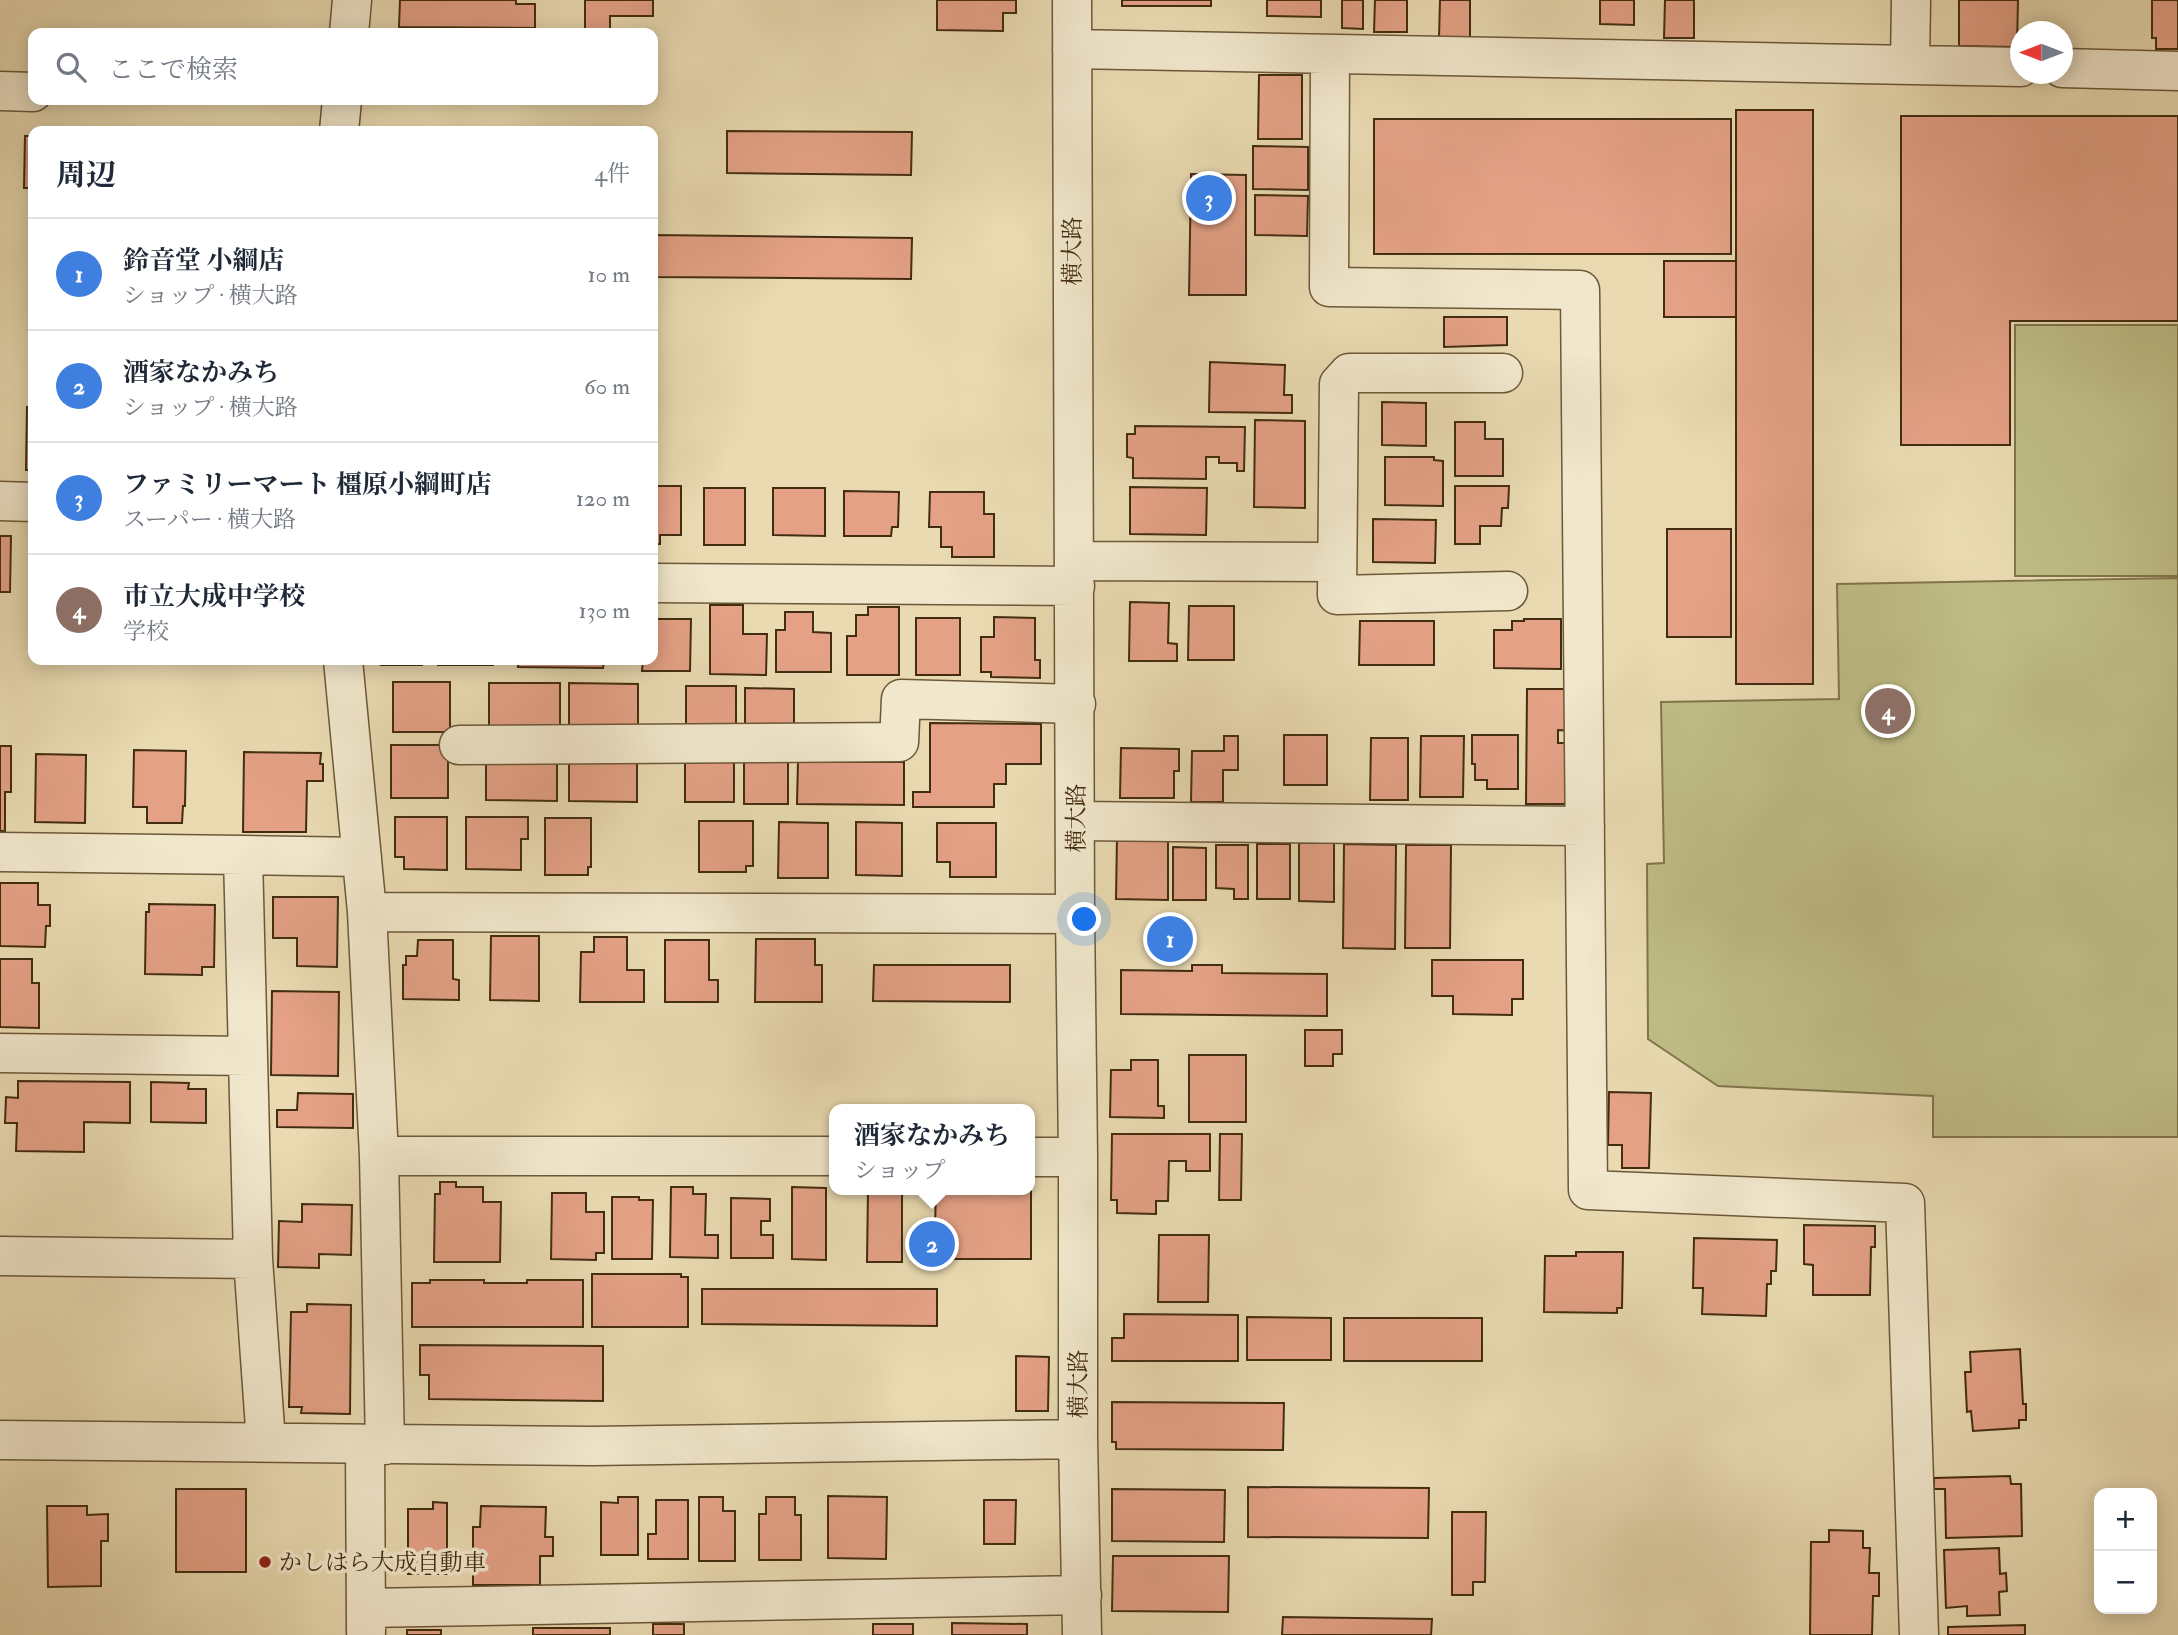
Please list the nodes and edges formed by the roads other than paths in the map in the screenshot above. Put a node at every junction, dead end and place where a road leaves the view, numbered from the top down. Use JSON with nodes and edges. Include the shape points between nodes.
{"nodes":[{"id":1,"x":352,"y":0,"type":"edge"},
{"id":2,"x":1072,"y":0,"type":"edge"},
{"id":3,"x":1911,"y":0,"type":"edge"},
{"id":4,"x":349,"y":28,"type":"edge"},
{"id":5,"x":1072,"y":49,"type":"junction"},
{"id":6,"x":1330,"y":54,"type":"junction"},
{"id":7,"x":1910,"y":64,"type":"junction"},
{"id":8,"x":2010,"y":67,"type":"edge"},
{"id":9,"x":2073,"y":68,"type":"edge"},
{"id":10,"x":2178,"y":71,"type":"edge"},
{"id":11,"x":0,"y":91,"type":"edge"},
{"id":12,"x":28,"y":92,"type":"edge"},
{"id":13,"x":342,"y":105,"type":"edge"},
{"id":14,"x":339,"y":126,"type":"edge"},
{"id":15,"x":1503,"y":373,"type":"dead end"},
{"id":16,"x":0,"y":501,"type":"edge"},
{"id":17,"x":28,"y":502,"type":"edge"},
{"id":18,"x":1337,"y":562,"type":"junction"},
{"id":19,"x":1074,"y":573,"type":"junction"},
{"id":20,"x":658,"y":583,"type":"edge"},
{"id":21,"x":1507,"y":591,"type":"dead end"},
{"id":22,"x":343,"y":665,"type":"edge"},
{"id":23,"x":1076,"y":704,"type":"junction"},
{"id":24,"x":459,"y":745,"type":"dead end"},
{"id":25,"x":1076,"y":821,"type":"junction"},
{"id":26,"x":1585,"y":826,"type":"junction"},
{"id":27,"x":0,"y":852,"type":"edge"},
{"id":28,"x":243,"y":855,"type":"junction"},
{"id":29,"x":362,"y":858,"type":"junction"},
{"id":30,"x":367,"y":912,"type":"junction"},
{"id":31,"x":1075,"y":914,"type":"junction"},
{"id":32,"x":0,"y":1053,"type":"edge"},
{"id":33,"x":248,"y":1056,"type":"junction"},
{"id":34,"x":379,"y":1156,"type":"junction"},
{"id":35,"x":829,"y":1156,"type":"edge"},
{"id":36,"x":1035,"y":1157,"type":"edge"},
{"id":37,"x":1079,"y":1157,"type":"junction"},
{"id":38,"x":0,"y":1256,"type":"edge"},
{"id":39,"x":253,"y":1259,"type":"junction"},
{"id":40,"x":1078,"y":1439,"type":"junction"},
{"id":41,"x":0,"y":1440,"type":"edge"},
{"id":42,"x":266,"y":1442,"type":"junction"},
{"id":43,"x":375,"y":1445,"type":"junction"},
{"id":44,"x":1082,"y":1595,"type":"junction"},
{"id":45,"x":378,"y":1614,"type":"edge"},
{"id":46,"x":1082,"y":1635,"type":"edge"},
{"id":47,"x":1919,"y":1635,"type":"edge"}],
"edges":[{"from":1,"to":4,"type":"street"},
{"from":2,"to":5,"type":"street","name":"横大路"},
{"from":3,"to":7,"type":"street"},
{"from":5,"to":6,"type":"street"},
{"from":5,"to":19,"type":"street","name":"横大路"},
{"from":6,"to":7,"type":"street"},
{"from":6,"to":26,"type":"street","via":[[1329,287],[1580,290]]},
{"from":7,"to":8,"type":"street"},
{"from":9,"to":10,"type":"street"},
{"from":11,"to":12,"type":"street"},
{"from":13,"to":14,"type":"street"},
{"from":15,"to":18,"type":"street","via":[[1349,373],[1339,384]]},
{"from":16,"to":17,"type":"street"},
{"from":18,"to":19,"type":"street"},
{"from":18,"to":21,"type":"street","via":[[1337,595]]},
{"from":19,"to":20,"type":"street"},
{"from":19,"to":23,"type":"street","name":"横大路"},
{"from":22,"to":29,"type":"street"},
{"from":23,"to":24,"type":"street","via":[[901,699],[900,742]]},
{"from":23,"to":25,"type":"street","name":"横大路"},
{"from":25,"to":26,"type":"street"},
{"from":25,"to":31,"type":"street","name":"横大路"},
{"from":26,"to":47,"type":"street","via":[[1588,1190],[1905,1203]]},
{"from":27,"to":28,"type":"street"},
{"from":28,"to":29,"type":"street"},
{"from":28,"to":33,"type":"street"},
{"from":29,"to":30,"type":"street"},
{"from":30,"to":31,"type":"street"},
{"from":30,"to":34,"type":"street"},
{"from":31,"to":37,"type":"street","name":"横大路"},
{"from":32,"to":33,"type":"street"},
{"from":33,"to":39,"type":"street"},
{"from":34,"to":35,"type":"street"},
{"from":34,"to":43,"type":"street"},
{"from":36,"to":37,"type":"street"},
{"from":37,"to":40,"type":"street","name":"横大路"},
{"from":38,"to":39,"type":"street"},
{"from":39,"to":42,"type":"street"},
{"from":40,"to":43,"type":"street"},
{"from":40,"to":44,"type":"street","name":"横大路"},
{"from":41,"to":42,"type":"street"},
{"from":42,"to":43,"type":"street"},
{"from":43,"to":45,"type":"street"},
{"from":44,"to":45,"type":"street"},
{"from":44,"to":46,"type":"street","name":"横大路"}]}
